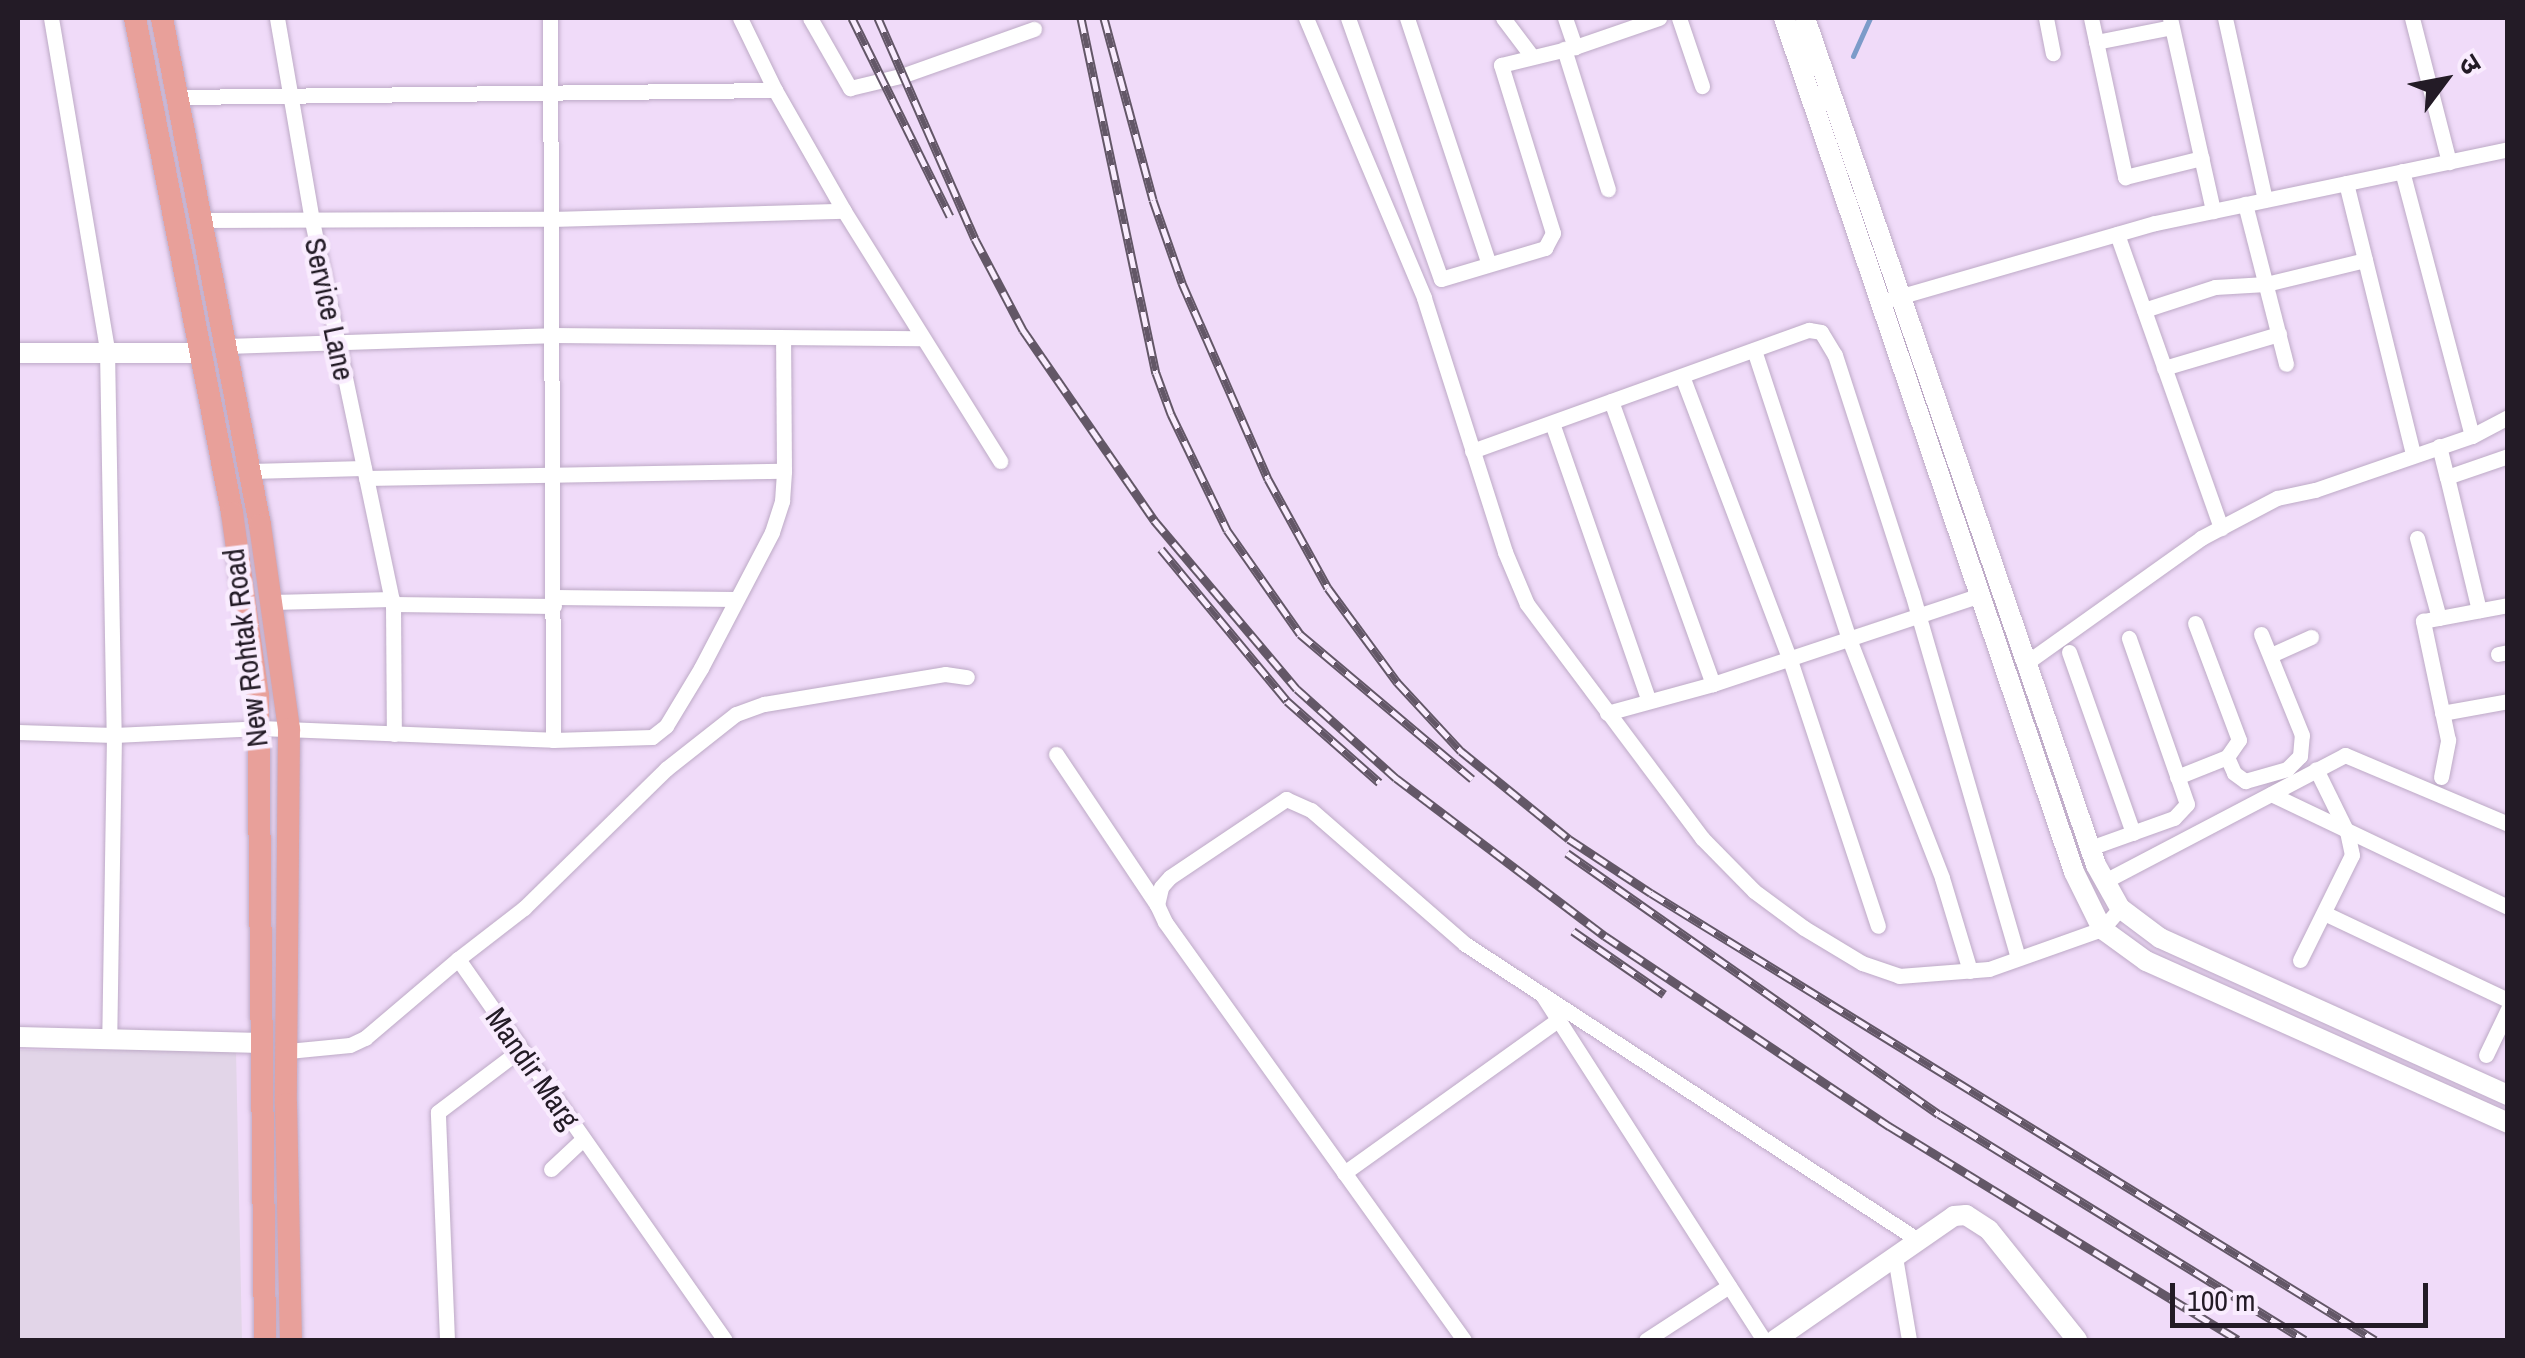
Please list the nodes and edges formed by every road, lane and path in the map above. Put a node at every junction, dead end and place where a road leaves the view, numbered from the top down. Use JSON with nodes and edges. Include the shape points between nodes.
{"nodes":[{"id":1,"x":52,"y":18,"type":"edge"},
{"id":2,"x":135,"y":18,"type":"edge"},
{"id":3,"x":162,"y":18,"type":"edge"},
{"id":4,"x":277,"y":18,"type":"edge"},
{"id":5,"x":550,"y":18,"type":"edge"},
{"id":6,"x":740,"y":18,"type":"edge"},
{"id":7,"x":810,"y":18,"type":"edge"},
{"id":8,"x":1306,"y":18,"type":"edge"},
{"id":9,"x":1348,"y":18,"type":"edge"},
{"id":10,"x":1407,"y":18,"type":"edge"},
{"id":11,"x":1502,"y":18,"type":"edge"},
{"id":12,"x":1565,"y":18,"type":"edge"},
{"id":13,"x":1659,"y":18,"type":"edge"},
{"id":14,"x":1679,"y":18,"type":"edge"},
{"id":15,"x":1784,"y":18,"type":"edge"},
{"id":16,"x":1805,"y":18,"type":"edge"},
{"id":17,"x":2046,"y":18,"type":"edge"},
{"id":18,"x":2091,"y":18,"type":"edge"},
{"id":19,"x":2225,"y":18,"type":"edge"},
{"id":20,"x":2412,"y":18,"type":"edge"},
{"id":21,"x":2171,"y":22,"type":"edge"},
{"id":22,"x":1034,"y":28,"type":"dead end"},
{"id":23,"x":2096,"y":42,"type":"junction"},
{"id":24,"x":1570,"y":48,"type":"junction"},
{"id":25,"x":2053,"y":53,"type":"dead end"},
{"id":26,"x":1531,"y":54,"type":"junction"},
{"id":27,"x":1702,"y":86,"type":"dead end"},
{"id":28,"x":775,"y":90,"type":"junction"},
{"id":29,"x":550,"y":94,"type":"junction"},
{"id":30,"x":292,"y":96,"type":"junction"},
{"id":31,"x":178,"y":97,"type":"junction"},
{"id":32,"x":2508,"y":149,"type":"edge"},
{"id":33,"x":2202,"y":158,"type":"junction"},
{"id":34,"x":2448,"y":162,"type":"junction"},
{"id":35,"x":2402,"y":172,"type":"junction"},
{"id":36,"x":2346,"y":183,"type":"junction"},
{"id":37,"x":1608,"y":189,"type":"dead end"},
{"id":38,"x":2265,"y":200,"type":"junction"},
{"id":39,"x":2245,"y":204,"type":"junction"},
{"id":40,"x":844,"y":211,"type":"junction"},
{"id":41,"x":2213,"y":211,"type":"junction"},
{"id":42,"x":551,"y":219,"type":"junction"},
{"id":43,"x":202,"y":220,"type":"junction"},
{"id":44,"x":312,"y":221,"type":"junction"},
{"id":45,"x":2117,"y":234,"type":"junction"},
{"id":46,"x":2365,"y":260,"type":"junction"},
{"id":47,"x":1489,"y":264,"type":"junction"},
{"id":48,"x":2266,"y":284,"type":"junction"},
{"id":49,"x":1890,"y":299,"type":"junction"},
{"id":50,"x":2144,"y":310,"type":"junction"},
{"id":51,"x":2278,"y":334,"type":"junction"},
{"id":52,"x":552,"y":335,"type":"junction"},
{"id":53,"x":783,"y":338,"type":"junction"},
{"id":54,"x":920,"y":338,"type":"junction"},
{"id":55,"x":336,"y":341,"type":"junction"},
{"id":56,"x":226,"y":346,"type":"junction"},
{"id":57,"x":107,"y":350,"type":"junction"},
{"id":58,"x":1754,"y":350,"type":"junction"},
{"id":59,"x":18,"y":353,"type":"edge"},
{"id":60,"x":200,"y":353,"type":"junction"},
{"id":61,"x":2286,"y":364,"type":"dead end"},
{"id":62,"x":2164,"y":368,"type":"junction"},
{"id":63,"x":1682,"y":376,"type":"junction"},
{"id":64,"x":1611,"y":401,"type":"junction"},
{"id":65,"x":2508,"y":418,"type":"edge"},
{"id":66,"x":1552,"y":422,"type":"junction"},
{"id":67,"x":2472,"y":436,"type":"junction"},
{"id":68,"x":2438,"y":446,"type":"junction"},
{"id":69,"x":1472,"y":452,"type":"junction"},
{"id":70,"x":2413,"y":454,"type":"junction"},
{"id":71,"x":2508,"y":456,"type":"edge"},
{"id":72,"x":1000,"y":461,"type":"dead end"},
{"id":73,"x":250,"y":471,"type":"junction"},
{"id":74,"x":784,"y":471,"type":"junction"},
{"id":75,"x":553,"y":472,"type":"junction"},
{"id":76,"x":365,"y":473,"type":"junction"},
{"id":77,"x":2448,"y":477,"type":"junction"},
{"id":78,"x":2220,"y":528,"type":"junction"},
{"id":79,"x":2417,"y":538,"type":"dead end"},
{"id":80,"x":1980,"y":595,"type":"junction"},
{"id":81,"x":735,"y":599,"type":"junction"},
{"id":82,"x":272,"y":602,"type":"junction"},
{"id":83,"x":392,"y":602,"type":"junction"},
{"id":84,"x":554,"y":602,"type":"junction"},
{"id":85,"x":2508,"y":604,"type":"edge"},
{"id":86,"x":2479,"y":610,"type":"junction"},
{"id":87,"x":1919,"y":617,"type":"junction"},
{"id":88,"x":2439,"y":618,"type":"junction"},
{"id":89,"x":2195,"y":623,"type":"dead end"},
{"id":90,"x":2261,"y":634,"type":"dead end"},
{"id":91,"x":2129,"y":638,"type":"dead end"},
{"id":92,"x":2312,"y":638,"type":"dead end"},
{"id":93,"x":1849,"y":639,"type":"junction"},
{"id":94,"x":2069,"y":652,"type":"dead end"},
{"id":95,"x":2271,"y":655,"type":"junction"},
{"id":96,"x":1790,"y":660,"type":"junction"},
{"id":97,"x":2026,"y":663,"type":"junction"},
{"id":98,"x":967,"y":677,"type":"dead end"},
{"id":99,"x":1713,"y":684,"type":"junction"},
{"id":100,"x":2508,"y":701,"type":"edge"},
{"id":101,"x":1649,"y":702,"type":"junction"},
{"id":102,"x":1607,"y":713,"type":"junction"},
{"id":103,"x":2442,"y":713,"type":"junction"},
{"id":104,"x":260,"y":728,"type":"junction"},
{"id":105,"x":288,"y":728,"type":"junction"},
{"id":106,"x":18,"y":732,"type":"edge"},
{"id":107,"x":394,"y":734,"type":"junction"},
{"id":108,"x":114,"y":735,"type":"junction"},
{"id":109,"x":553,"y":740,"type":"junction"},
{"id":110,"x":1056,"y":754,"type":"dead end"},
{"id":111,"x":2227,"y":757,"type":"junction"},
{"id":112,"x":2316,"y":769,"type":"junction"},
{"id":113,"x":2177,"y":777,"type":"junction"},
{"id":114,"x":2441,"y":777,"type":"dead end"},
{"id":115,"x":2271,"y":794,"type":"junction"},
{"id":116,"x":2508,"y":824,"type":"edge"},
{"id":117,"x":2348,"y":832,"type":"junction"},
{"id":118,"x":2133,"y":833,"type":"junction"},
{"id":119,"x":2090,"y":848,"type":"junction"},
{"id":120,"x":2105,"y":881,"type":"junction"},
{"id":121,"x":1157,"y":904,"type":"junction"},
{"id":122,"x":2508,"y":907,"type":"edge"},
{"id":123,"x":2120,"y":908,"type":"junction"},
{"id":124,"x":2324,"y":913,"type":"junction"},
{"id":125,"x":1878,"y":926,"type":"dead end"},
{"id":126,"x":2102,"y":929,"type":"junction"},
{"id":127,"x":2018,"y":958,"type":"junction"},
{"id":128,"x":458,"y":959,"type":"junction"},
{"id":129,"x":2300,"y":960,"type":"dead end"},
{"id":130,"x":1970,"y":971,"type":"junction"},
{"id":131,"x":1538,"y":989,"type":"junction"},
{"id":132,"x":2508,"y":1000,"type":"edge"},
{"id":133,"x":2508,"y":1009,"type":"edge"},
{"id":134,"x":1558,"y":1020,"type":"junction"},
{"id":135,"x":18,"y":1037,"type":"edge"},
{"id":136,"x":109,"y":1039,"type":"junction"},
{"id":137,"x":262,"y":1043,"type":"junction"},
{"id":138,"x":520,"y":1050,"type":"junction"},
{"id":139,"x":288,"y":1051,"type":"junction"},
{"id":140,"x":2486,"y":1055,"type":"dead end"},
{"id":141,"x":2508,"y":1095,"type":"edge"},
{"id":142,"x":2508,"y":1123,"type":"edge"},
{"id":143,"x":583,"y":1140,"type":"junction"},
{"id":144,"x":551,"y":1170,"type":"dead end"},
{"id":145,"x":1344,"y":1172,"type":"junction"},
{"id":146,"x":1918,"y":1240,"type":"junction"},
{"id":147,"x":1895,"y":1257,"type":"junction"},
{"id":148,"x":1729,"y":1286,"type":"junction"},
{"id":149,"x":265,"y":1340,"type":"edge"},
{"id":150,"x":290,"y":1340,"type":"edge"},
{"id":151,"x":447,"y":1340,"type":"edge"},
{"id":152,"x":725,"y":1340,"type":"edge"},
{"id":153,"x":1464,"y":1340,"type":"edge"},
{"id":154,"x":1646,"y":1340,"type":"edge"},
{"id":155,"x":1764,"y":1340,"type":"edge"},
{"id":156,"x":1774,"y":1340,"type":"edge"},
{"id":157,"x":1909,"y":1340,"type":"edge"},
{"id":158,"x":2077,"y":1340,"type":"edge"}],
"edges":[{"from":1,"to":57,"type":"street"},
{"from":2,"to":60,"type":"main road","name":"New Rohtak Road"},
{"from":3,"to":31,"type":"main road","name":"New Rohtak Road"},
{"from":4,"to":30,"type":"street","name":"Service Lane"},
{"from":5,"to":29,"type":"street"},
{"from":6,"to":28,"type":"street"},
{"from":7,"to":22,"type":"street","via":[[850,88]]},
{"from":8,"to":69,"type":"street","via":[[1424,298]]},
{"from":9,"to":47,"type":"street","via":[[1438,276]]},
{"from":10,"to":47,"type":"street"},
{"from":11,"to":26,"type":"street"},
{"from":12,"to":24,"type":"street"},
{"from":13,"to":24,"type":"street"},
{"from":14,"to":27,"type":"street"},
{"from":15,"to":49,"type":"street"},
{"from":16,"to":49,"type":"street"},
{"from":17,"to":25,"type":"street"},
{"from":18,"to":23,"type":"street"},
{"from":19,"to":38,"type":"street"},
{"from":20,"to":34,"type":"street"},
{"from":21,"to":23,"type":"street"},
{"from":21,"to":33,"type":"street"},
{"from":23,"to":33,"type":"street","via":[[2125,176]]},
{"from":24,"to":26,"type":"street"},
{"from":24,"to":37,"type":"street"},
{"from":26,"to":47,"type":"street","via":[[1500,70],[1554,233],[1546,248]]},
{"from":28,"to":29,"type":"street"},
{"from":28,"to":40,"type":"street"},
{"from":29,"to":30,"type":"street"},
{"from":29,"to":42,"type":"street"},
{"from":30,"to":31,"type":"street"},
{"from":30,"to":44,"type":"street","name":"Service Lane"},
{"from":31,"to":43,"type":"main road","name":"New Rohtak Road"},
{"from":32,"to":34,"type":"street"},
{"from":33,"to":41,"type":"street"},
{"from":34,"to":35,"type":"street"},
{"from":35,"to":36,"type":"street"},
{"from":35,"to":67,"type":"street"},
{"from":36,"to":38,"type":"street"},
{"from":36,"to":46,"type":"street"},
{"from":38,"to":39,"type":"street"},
{"from":39,"to":41,"type":"street"},
{"from":39,"to":48,"type":"street"},
{"from":40,"to":42,"type":"street"},
{"from":40,"to":54,"type":"street"},
{"from":41,"to":45,"type":"street"},
{"from":42,"to":44,"type":"street"},
{"from":42,"to":52,"type":"street"},
{"from":43,"to":44,"type":"street"},
{"from":43,"to":56,"type":"main road","name":"New Rohtak Road"},
{"from":44,"to":55,"type":"street","name":"Service Lane"},
{"from":45,"to":49,"type":"street"},
{"from":45,"to":50,"type":"street"},
{"from":46,"to":48,"type":"street"},
{"from":46,"to":70,"type":"street"},
{"from":48,"to":50,"type":"street","via":[[2215,287]]},
{"from":48,"to":51,"type":"street"},
{"from":49,"to":80,"type":"street"},
{"from":49,"to":97,"type":"street"},
{"from":50,"to":62,"type":"street"},
{"from":51,"to":61,"type":"street"},
{"from":51,"to":62,"type":"street"},
{"from":52,"to":53,"type":"street"},
{"from":52,"to":55,"type":"street"},
{"from":52,"to":75,"type":"street"},
{"from":53,"to":54,"type":"street"},
{"from":53,"to":74,"type":"street"},
{"from":54,"to":72,"type":"street"},
{"from":55,"to":56,"type":"street"},
{"from":55,"to":76,"type":"street","name":"Service Lane"},
{"from":56,"to":73,"type":"main road","name":"New Rohtak Road"},
{"from":57,"to":59,"type":"street"},
{"from":57,"to":60,"type":"street"},
{"from":57,"to":108,"type":"street"},
{"from":58,"to":63,"type":"street"},
{"from":58,"to":87,"type":"street","via":[[1809,330],[1828,341]]},
{"from":58,"to":93,"type":"street"},
{"from":60,"to":104,"type":"main road","name":"New Rohtak Road","via":[[232,513]]},
{"from":62,"to":78,"type":"street"},
{"from":63,"to":64,"type":"street"},
{"from":63,"to":96,"type":"street"},
{"from":64,"to":66,"type":"street"},
{"from":64,"to":99,"type":"street"},
{"from":65,"to":67,"type":"street"},
{"from":66,"to":69,"type":"street"},
{"from":66,"to":101,"type":"street"},
{"from":67,"to":68,"type":"street"},
{"from":68,"to":70,"type":"street"},
{"from":68,"to":77,"type":"street"},
{"from":69,"to":102,"type":"street","via":[[1527,604]]},
{"from":70,"to":78,"type":"street","via":[[2277,498]]},
{"from":71,"to":77,"type":"street"},
{"from":73,"to":76,"type":"street"},
{"from":73,"to":82,"type":"main road","name":"New Rohtak Road"},
{"from":74,"to":75,"type":"street"},
{"from":74,"to":81,"type":"street","via":[[778,518]]},
{"from":75,"to":76,"type":"street"},
{"from":75,"to":84,"type":"street"},
{"from":76,"to":83,"type":"street","name":"Service Lane"},
{"from":77,"to":86,"type":"street"},
{"from":78,"to":97,"type":"street"},
{"from":79,"to":88,"type":"street"},
{"from":80,"to":87,"type":"street"},
{"from":80,"to":126,"type":"street","via":[[2074,872]]},
{"from":81,"to":84,"type":"street"},
{"from":81,"to":109,"type":"street","via":[[659,734]]},
{"from":82,"to":83,"type":"street"},
{"from":82,"to":105,"type":"main road","name":"New Rohtak Road"},
{"from":83,"to":84,"type":"street"},
{"from":83,"to":107,"type":"street","name":"Service Lane"},
{"from":84,"to":109,"type":"street"},
{"from":85,"to":86,"type":"street"},
{"from":86,"to":88,"type":"street"},
{"from":87,"to":93,"type":"street"},
{"from":87,"to":127,"type":"street"},
{"from":88,"to":103,"type":"street","via":[[2423,621]]},
{"from":89,"to":111,"type":"street","via":[[2237,730]]},
{"from":90,"to":95,"type":"street"},
{"from":91,"to":113,"type":"street"},
{"from":92,"to":95,"type":"street"},
{"from":93,"to":96,"type":"street"},
{"from":93,"to":130,"type":"street","via":[[1942,878]]},
{"from":94,"to":118,"type":"street"},
{"from":95,"to":111,"type":"street","via":[[2302,735],[2300,756],[2288,769],[2245,781]]},
{"from":96,"to":99,"type":"street"},
{"from":96,"to":125,"type":"street"},
{"from":97,"to":119,"type":"street"},
{"from":98,"to":128,"type":"street","via":[[945,674],[736,714],[666,769],[524,908]]},
{"from":99,"to":101,"type":"street"},
{"from":100,"to":103,"type":"street"},
{"from":101,"to":102,"type":"street"},
{"from":102,"to":130,"type":"street","via":[[1702,838],[1754,891],[1804,928],[1889,974]]},
{"from":103,"to":114,"type":"street","via":[[2448,747]]},
{"from":104,"to":105,"type":"street"},
{"from":104,"to":108,"type":"street"},
{"from":104,"to":137,"type":"main road","name":"New Rohtak Road"},
{"from":105,"to":107,"type":"street"},
{"from":105,"to":139,"type":"main road","name":"New Rohtak Road"},
{"from":106,"to":108,"type":"street"},
{"from":107,"to":109,"type":"street"},
{"from":108,"to":136,"type":"street"},
{"from":110,"to":121,"type":"street"},
{"from":111,"to":113,"type":"street"},
{"from":112,"to":115,"type":"street"},
{"from":112,"to":116,"type":"street","via":[[2355,755]]},
{"from":112,"to":117,"type":"street"},
{"from":113,"to":118,"type":"street","via":[[2187,804],[2183,812]]},
{"from":115,"to":117,"type":"street"},
{"from":115,"to":120,"type":"street"},
{"from":117,"to":122,"type":"street"},
{"from":117,"to":124,"type":"street","via":[[2352,855]]},
{"from":118,"to":119,"type":"street"},
{"from":119,"to":120,"type":"street"},
{"from":120,"to":123,"type":"street"},
{"from":121,"to":131,"type":"street","via":[[1170,877],[1275,803],[1299,802],[1465,944]]},
{"from":121,"to":145,"type":"street"},
{"from":123,"to":126,"type":"street"},
{"from":123,"to":141,"type":"street","via":[[2160,938]]},
{"from":124,"to":129,"type":"street"},
{"from":124,"to":132,"type":"street"},
{"from":126,"to":127,"type":"street"},
{"from":126,"to":142,"type":"street","via":[[2146,960]]},
{"from":127,"to":130,"type":"street"},
{"from":128,"to":138,"type":"street","name":"Mandir Marg"},
{"from":128,"to":139,"type":"street","via":[[366,1038]]},
{"from":131,"to":134,"type":"street"},
{"from":131,"to":146,"type":"street"},
{"from":133,"to":140,"type":"street"},
{"from":134,"to":145,"type":"street"},
{"from":134,"to":148,"type":"street"},
{"from":135,"to":136,"type":"street"},
{"from":136,"to":137,"type":"street"},
{"from":137,"to":149,"type":"main road","name":"New Rohtak Road"},
{"from":138,"to":143,"type":"street","name":"Mandir Marg"},
{"from":138,"to":151,"type":"street","via":[[438,1112]]},
{"from":139,"to":150,"type":"main road","name":"New Rohtak Road"},
{"from":143,"to":144,"type":"street"},
{"from":143,"to":152,"type":"street","name":"Mandir Marg"},
{"from":145,"to":153,"type":"street"},
{"from":146,"to":147,"type":"street"},
{"from":146,"to":158,"type":"street","via":[[1954,1216],[1978,1220]]},
{"from":147,"to":156,"type":"street"},
{"from":147,"to":157,"type":"street"},
{"from":148,"to":154,"type":"street"},
{"from":148,"to":155,"type":"street"}]}
